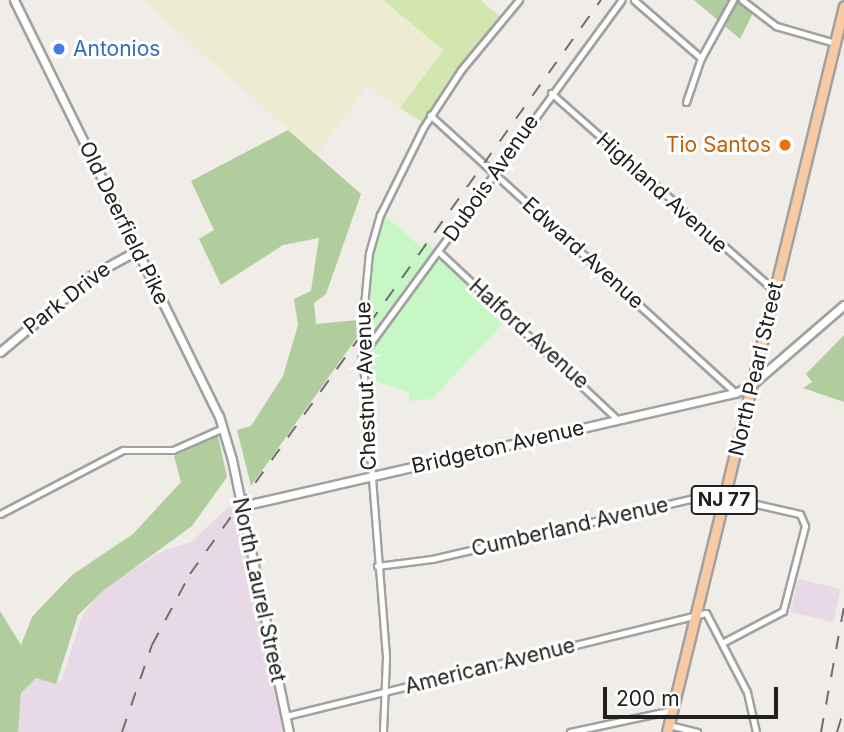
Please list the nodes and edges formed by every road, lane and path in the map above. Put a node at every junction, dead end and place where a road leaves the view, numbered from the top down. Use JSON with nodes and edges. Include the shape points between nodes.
{"nodes":[{"id":1,"x":14,"y":0,"type":"edge"},
{"id":2,"x":519,"y":0,"type":"edge"},
{"id":3,"x":622,"y":0,"type":"edge"},
{"id":4,"x":634,"y":0,"type":"edge"},
{"id":5,"x":733,"y":0,"type":"edge"},
{"id":6,"x":743,"y":0,"type":"edge"},
{"id":7,"x":844,"y":6,"type":"edge"},
{"id":8,"x":835,"y":43,"type":"junction"},
{"id":9,"x":701,"y":58,"type":"junction"},
{"id":10,"x":551,"y":93,"type":"junction"},
{"id":11,"x":686,"y":102,"type":"dead end"},
{"id":12,"x":430,"y":116,"type":"junction"},
{"id":13,"x":495,"y":172,"type":"junction"},
{"id":14,"x":138,"y":250,"type":"junction"},
{"id":15,"x":438,"y":251,"type":"junction"},
{"id":16,"x":775,"y":290,"type":"junction"},
{"id":17,"x":844,"y":305,"type":"edge"},
{"id":18,"x":0,"y":352,"type":"edge"},
{"id":19,"x":361,"y":356,"type":"junction"},
{"id":20,"x":752,"y":384,"type":"junction"},
{"id":21,"x":735,"y":393,"type":"junction"},
{"id":22,"x":617,"y":419,"type":"junction"},
{"id":23,"x":223,"y":428,"type":"junction"},
{"id":24,"x":229,"y":447,"type":"joint"},
{"id":25,"x":369,"y":477,"type":"junction"},
{"id":26,"x":725,"y":496,"type":"junction"},
{"id":27,"x":242,"y":506,"type":"junction"},
{"id":28,"x":0,"y":514,"type":"edge"},
{"id":29,"x":377,"y":566,"type":"junction"},
{"id":30,"x":695,"y":615,"type":"junction"},
{"id":31,"x":722,"y":643,"type":"junction"},
{"id":32,"x":386,"y":692,"type":"junction"},
{"id":33,"x":673,"y":710,"type":"junction"},
{"id":34,"x":286,"y":716,"type":"junction"},
{"id":35,"x":668,"y":728,"type":"edge"},
{"id":36,"x":289,"y":732,"type":"edge"},
{"id":37,"x":383,"y":732,"type":"edge"},
{"id":38,"x":570,"y":732,"type":"edge"},
{"id":39,"x":697,"y":732,"type":"edge"},
{"id":40,"x":756,"y":732,"type":"edge"}],
"edges":[{"from":1,"to":14,"type":"street","name":"Old Deerfield Pike"},
{"from":2,"to":12,"type":"street","name":"Chestnut Avenue"},
{"from":3,"to":10,"type":"street","name":"Dubois Avenue"},
{"from":4,"to":9,"type":"street"},
{"from":5,"to":9,"type":"street"},
{"from":6,"to":8,"type":"street","via":[[776,26]]},
{"from":7,"to":8,"type":"main road","name":"North Pearl Street","number":"NJ 77"},
{"from":8,"to":16,"type":"main road","name":"North Pearl Street","number":"NJ 77"},
{"from":9,"to":11,"type":"street"},
{"from":10,"to":13,"type":"street","name":"Dubois Avenue"},
{"from":10,"to":16,"type":"street","name":"Highland Avenue"},
{"from":12,"to":13,"type":"street","name":"Edward Avenue"},
{"from":12,"to":19,"type":"street","name":"Chestnut Avenue","via":[[380,215],[369,253]]},
{"from":13,"to":15,"type":"street","name":"Dubois Avenue"},
{"from":13,"to":21,"type":"street","name":"Edward Avenue"},
{"from":14,"to":18,"type":"street","name":"Park Drive","via":[[92,275]]},
{"from":14,"to":23,"type":"street","name":"Old Deerfield Pike"},
{"from":15,"to":19,"type":"street","name":"Dubois Avenue"},
{"from":15,"to":22,"type":"street","name":"Halford Avenue"},
{"from":16,"to":20,"type":"main road","name":"North Pearl Street","number":"NJ 77"},
{"from":17,"to":20,"type":"street","name":"Bridgeton Avenue"},
{"from":19,"to":25,"type":"street","name":"Chestnut Avenue"},
{"from":20,"to":21,"type":"street","name":"Bridgeton Avenue"},
{"from":20,"to":26,"type":"main road","name":"North Pearl Street","number":"NJ 77"},
{"from":21,"to":22,"type":"street","name":"Bridgeton Avenue"},
{"from":22,"to":25,"type":"street","name":"Bridgeton Avenue"},
{"from":23,"to":24,"type":"street","name":"Old Deerfield Pike"},
{"from":23,"to":28,"type":"street","via":[[173,450],[123,450]]},
{"from":24,"to":27,"type":"street","name":"North Laurel Street"},
{"from":25,"to":27,"type":"street","name":"Bridgeton Avenue"},
{"from":25,"to":29,"type":"street","name":"Chestnut Avenue"},
{"from":26,"to":29,"type":"street","name":"Cumberland Avenue","via":[[712,494],[432,559]]},
{"from":26,"to":30,"type":"main road","name":"North Pearl Street","number":"NJ 77"},
{"from":26,"to":31,"type":"street","name":"Cumberland Avenue","via":[[803,517],[805,526],[783,611]]},
{"from":27,"to":34,"type":"street","name":"North Laurel Street"},
{"from":29,"to":32,"type":"street","name":"Chestnut Avenue"},
{"from":30,"to":31,"type":"street","via":[[706,613]]},
{"from":30,"to":32,"type":"street","name":"American Avenue"},
{"from":30,"to":33,"type":"main road","name":"North Pearl Street","number":"NJ 77"},
{"from":31,"to":40,"type":"street","via":[[747,692]]},
{"from":32,"to":34,"type":"street","name":"American Avenue"},
{"from":32,"to":37,"type":"street","name":"Chestnut Avenue"},
{"from":33,"to":35,"type":"main road","name":"North Pearl Street","number":"NJ 77"},
{"from":33,"to":38,"type":"street"},
{"from":34,"to":36,"type":"street","name":"North Laurel Street"},
{"from":35,"to":39,"type":"street"}]}
